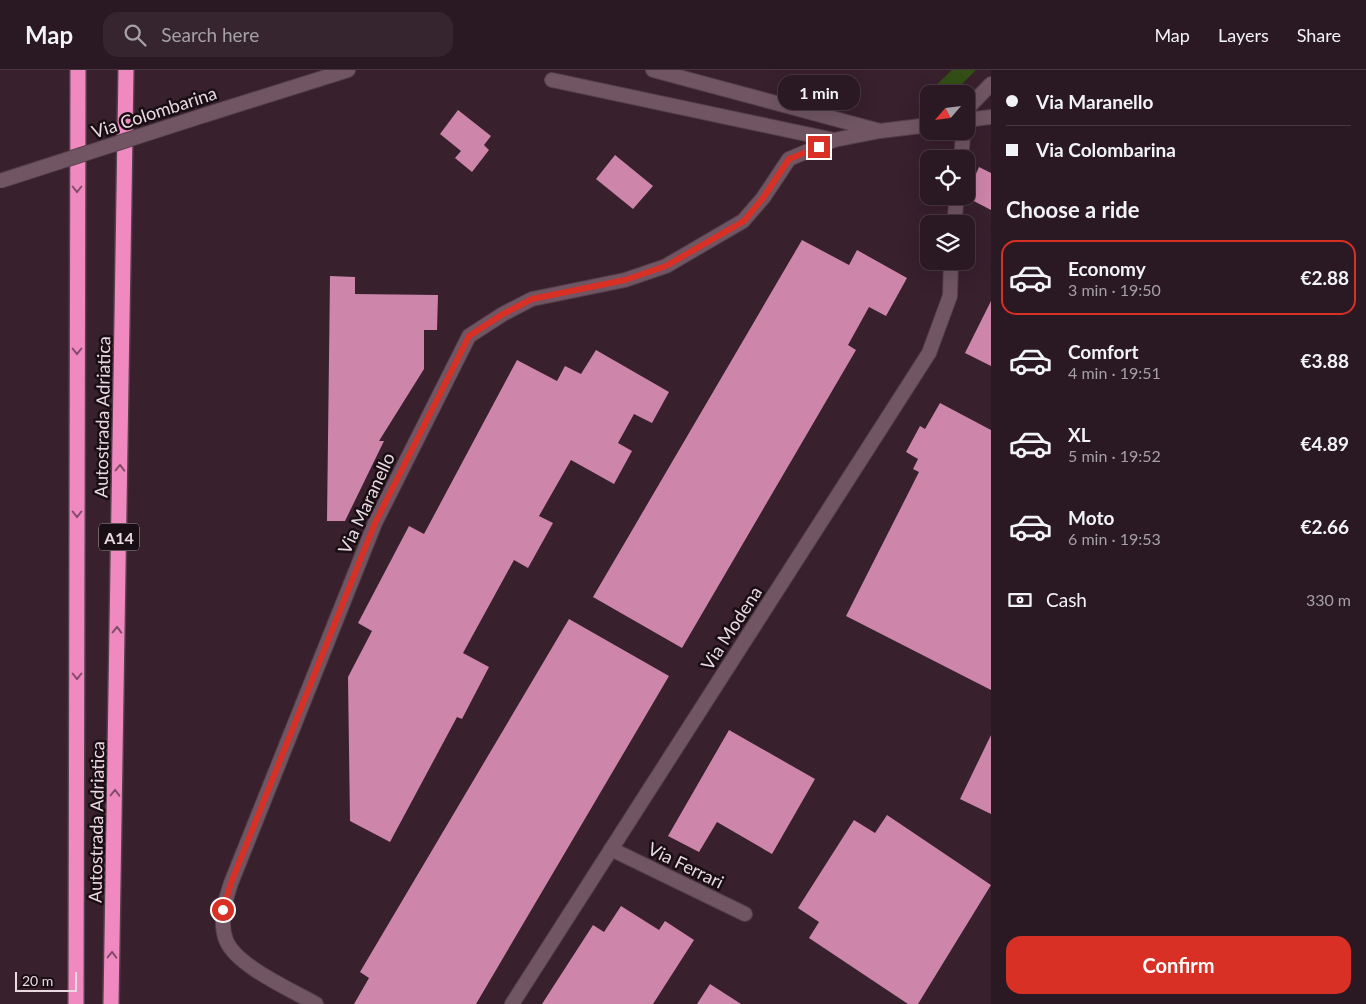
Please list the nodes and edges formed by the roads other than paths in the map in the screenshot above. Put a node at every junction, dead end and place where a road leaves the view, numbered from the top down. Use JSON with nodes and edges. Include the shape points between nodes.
{"nodes":[{"id":1,"x":77,"y":70,"type":"edge"},
{"id":2,"x":128,"y":70,"type":"edge"},
{"id":3,"x":348,"y":70,"type":"edge"},
{"id":4,"x":653,"y":70,"type":"edge"},
{"id":5,"x":552,"y":80,"type":"dead end"},
{"id":6,"x":991,"y":84,"type":"edge"},
{"id":7,"x":975,"y":101,"type":"edge"},
{"id":8,"x":991,"y":117,"type":"edge"},
{"id":9,"x":975,"y":119,"type":"edge"},
{"id":10,"x":920,"y":126,"type":"edge"},
{"id":11,"x":880,"y":131,"type":"junction"},
{"id":12,"x":834,"y":140,"type":"junction"},
{"id":13,"x":0,"y":181,"type":"edge"},
{"id":14,"x":951,"y":270,"type":"edge"},
{"id":15,"x":612,"y":849,"type":"junction"},
{"id":16,"x":745,"y":914,"type":"dead end"},
{"id":17,"x":76,"y":1004,"type":"edge"},
{"id":18,"x":112,"y":1004,"type":"edge"},
{"id":19,"x":316,"y":1004,"type":"edge"},
{"id":20,"x":512,"y":1004,"type":"edge"}],
"edges":[{"from":1,"to":17,"type":"highway","name":"Autostrada Adriatica","number":"A14","one_way":true},
{"from":18,"to":2,"type":"highway","name":"Autostrada Adriatica","number":"A14","one_way":true},
{"from":3,"to":13,"type":"street","name":"Via Colombarina","bridge":true},
{"from":4,"to":11,"type":"street"},
{"from":5,"to":12,"type":"street"},
{"from":6,"to":7,"type":"street"},
{"from":8,"to":9,"type":"street"},
{"from":10,"to":11,"type":"street"},
{"from":11,"to":12,"type":"street"},
{"from":12,"to":19,"type":"street","name":"Via Maranello","via":[[789,159],[744,221],[666,266],[625,280],[532,299],[469,336],[375,523],[223,910],[226,940],[239,959]]},
{"from":14,"to":15,"type":"street","name":"Via Modena","via":[[950,296],[929,353]]},
{"from":15,"to":16,"type":"street","name":"Via Ferrari"},
{"from":15,"to":20,"type":"street","name":"Via Modena"}]}
